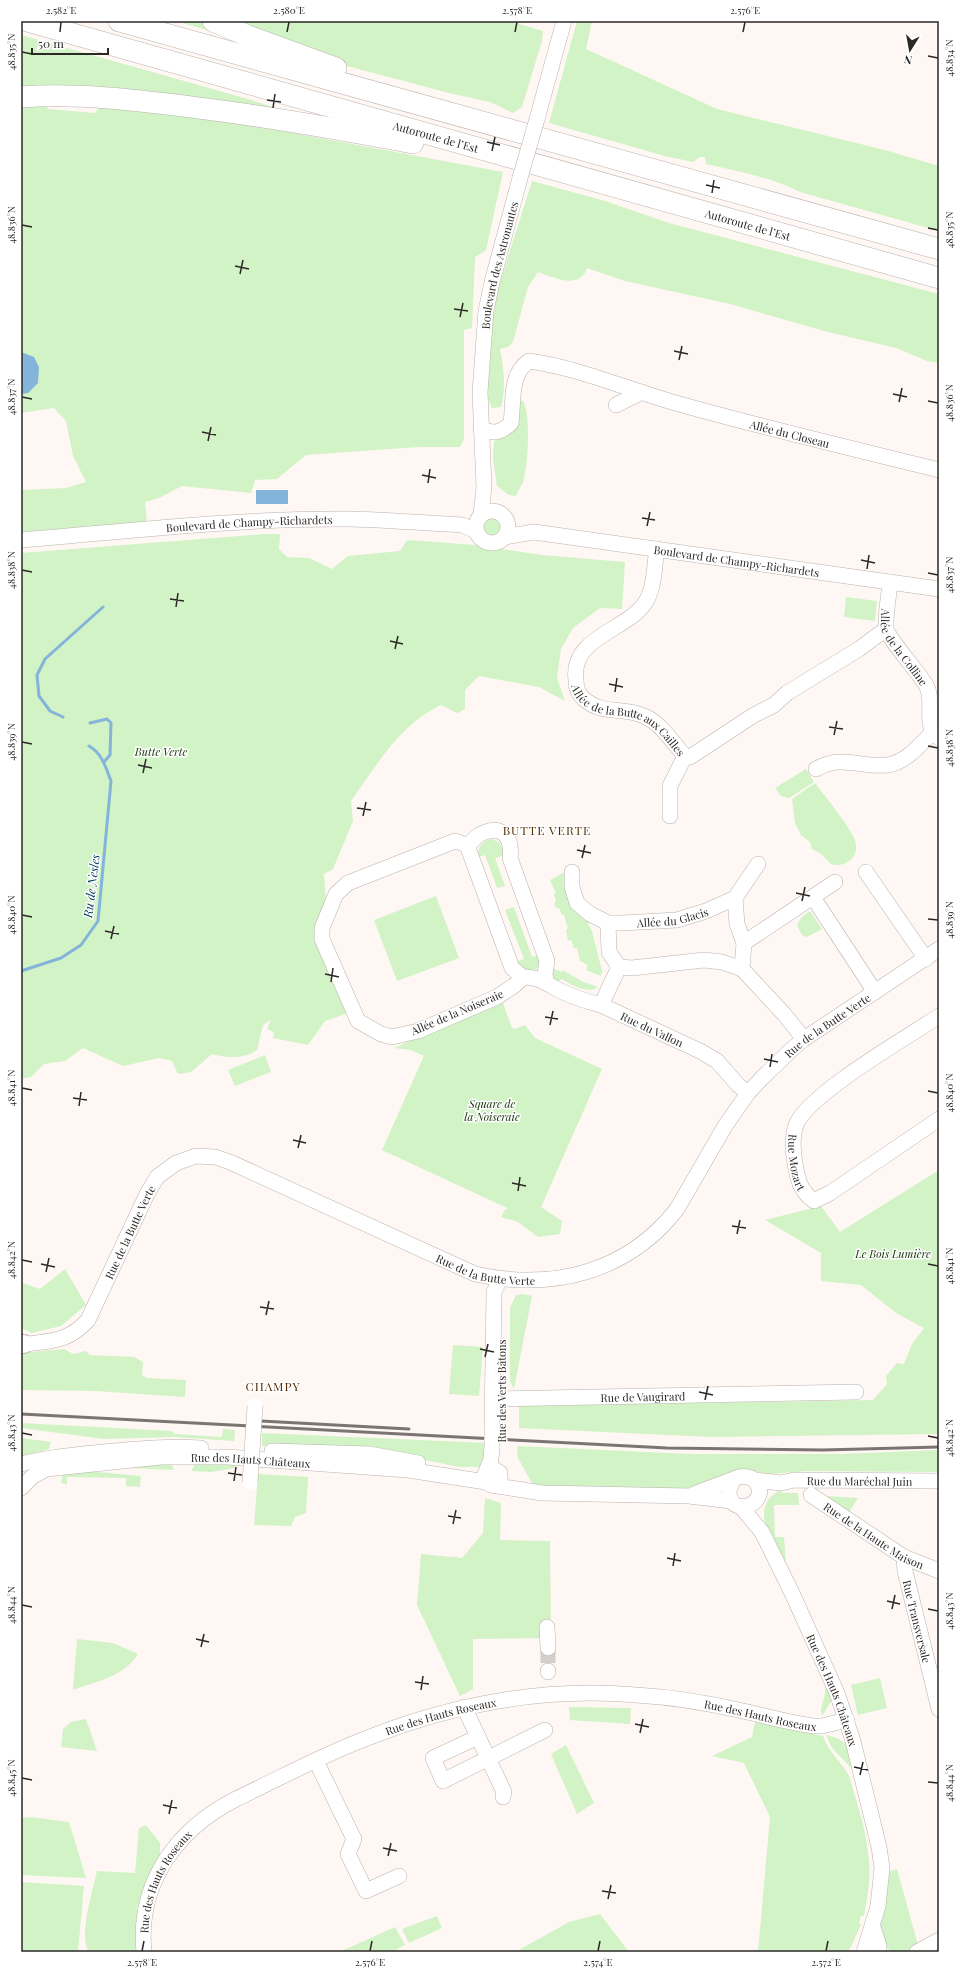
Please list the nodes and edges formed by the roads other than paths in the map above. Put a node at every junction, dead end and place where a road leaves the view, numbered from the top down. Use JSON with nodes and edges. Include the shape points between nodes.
{"nodes":[{"id":1,"x":26,"y":21,"type":"edge"},
{"id":2,"x":119,"y":21,"type":"edge"},
{"id":3,"x":213,"y":21,"type":"edge"},
{"id":4,"x":564,"y":21,"type":"edge"},
{"id":5,"x":21,"y":97,"type":"edge"},
{"id":6,"x":577,"y":149,"type":"junction"},
{"id":7,"x":490,"y":152,"type":"junction"},
{"id":8,"x":939,"y":249,"type":"edge"},
{"id":9,"x":939,"y":278,"type":"edge"},
{"id":10,"x":642,"y":392,"type":"junction"},
{"id":11,"x":616,"y":405,"type":"dead end"},
{"id":12,"x":481,"y":429,"type":"junction"},
{"id":13,"x":939,"y":470,"type":"edge"},
{"id":14,"x":484,"y":487,"type":"junction"},
{"id":15,"x":502,"y":517,"type":"junction"},
{"id":16,"x":474,"y":523,"type":"junction"},
{"id":17,"x":534,"y":532,"type":"junction"},
{"id":18,"x":505,"y":537,"type":"junction"},
{"id":19,"x":21,"y":540,"type":"edge"},
{"id":20,"x":657,"y":549,"type":"junction"},
{"id":21,"x":890,"y":582,"type":"junction"},
{"id":22,"x":939,"y":589,"type":"edge"},
{"id":23,"x":886,"y":629,"type":"junction"},
{"id":24,"x":936,"y":736,"type":"edge"},
{"id":25,"x":685,"y":756,"type":"junction"},
{"id":26,"x":816,"y":770,"type":"dead end"},
{"id":27,"x":670,"y":816,"type":"dead end"},
{"id":28,"x":467,"y":845,"type":"junction"},
{"id":29,"x":758,"y":864,"type":"dead end"},
{"id":30,"x":572,"y":872,"type":"dead end"},
{"id":31,"x":866,"y":872,"type":"dead end"},
{"id":32,"x":836,"y":882,"type":"dead end"},
{"id":33,"x":735,"y":898,"type":"junction"},
{"id":34,"x":818,"y":906,"type":"dead end"},
{"id":35,"x":608,"y":923,"type":"junction"},
{"id":36,"x":744,"y":943,"type":"junction"},
{"id":37,"x":935,"y":954,"type":"edge"},
{"id":38,"x":619,"y":967,"type":"junction"},
{"id":39,"x":742,"y":969,"type":"junction"},
{"id":40,"x":523,"y":977,"type":"junction"},
{"id":41,"x":546,"y":982,"type":"junction"},
{"id":42,"x":875,"y":992,"type":"junction"},
{"id":43,"x":601,"y":1005,"type":"junction"},
{"id":44,"x":939,"y":1016,"type":"edge"},
{"id":45,"x":804,"y":1039,"type":"junction"},
{"id":46,"x":748,"y":1093,"type":"junction"},
{"id":47,"x":939,"y":1119,"type":"edge"},
{"id":48,"x":522,"y":1280,"type":"junction"},
{"id":49,"x":497,"y":1286,"type":"junction"},
{"id":50,"x":500,"y":1308,"type":"junction"},
{"id":51,"x":22,"y":1344,"type":"edge"},
{"id":52,"x":856,"y":1392,"type":"dead end"},
{"id":53,"x":501,"y":1399,"type":"junction"},
{"id":54,"x":255,"y":1406,"type":"dead end"},
{"id":55,"x":497,"y":1427,"type":"junction"},
{"id":56,"x":21,"y":1464,"type":"edge"},
{"id":57,"x":492,"y":1476,"type":"junction"},
{"id":58,"x":754,"y":1480,"type":"junction"},
{"id":59,"x":733,"y":1481,"type":"junction"},
{"id":60,"x":939,"y":1481,"type":"edge"},
{"id":61,"x":250,"y":1482,"type":"dead end"},
{"id":62,"x":781,"y":1483,"type":"junction"},
{"id":63,"x":21,"y":1488,"type":"edge"},
{"id":64,"x":811,"y":1495,"type":"dead end"},
{"id":65,"x":689,"y":1496,"type":"junction"},
{"id":66,"x":756,"y":1500,"type":"junction"},
{"id":67,"x":736,"y":1504,"type":"junction"},
{"id":68,"x":762,"y":1532,"type":"junction"},
{"id":69,"x":904,"y":1557,"type":"junction"},
{"id":70,"x":939,"y":1571,"type":"edge"},
{"id":71,"x":547,"y":1627,"type":"dead end"},
{"id":72,"x":548,"y":1648,"type":"tunnel mouth"},
{"id":73,"x":464,"y":1707,"type":"junction"},
{"id":74,"x":939,"y":1710,"type":"edge"},
{"id":75,"x":847,"y":1720,"type":"junction"},
{"id":76,"x":544,"y":1730,"type":"dead end"},
{"id":77,"x":478,"y":1737,"type":"junction"},
{"id":78,"x":488,"y":1760,"type":"junction"},
{"id":79,"x":316,"y":1761,"type":"junction"},
{"id":80,"x":503,"y":1796,"type":"dead end"},
{"id":81,"x":399,"y":1876,"type":"dead end"},
{"id":82,"x":939,"y":1940,"type":"edge"},
{"id":83,"x":870,"y":1951,"type":"edge"},
{"id":84,"x":144,"y":1952,"type":"edge"},
{"id":85,"x":912,"y":1952,"type":"edge"},
{"id":86,"x":916,"y":1952,"type":"edge"}],
"edges":[{"from":1,"to":7,"type":"highway","name":"Autoroute de l’Est"},
{"from":2,"to":6,"type":"highway"},
{"from":3,"to":6,"type":"highway","via":[[361,77],[563,135]]},
{"from":4,"to":12,"type":"street","name":"Boulevard des Astronautes","bridge":true,"via":[[486,311],[480,392]]},
{"from":5,"to":7,"type":"highway","via":[[75,95],[155,103],[343,130],[424,145],[473,158]]},
{"from":6,"to":8,"type":"highway"},
{"from":7,"to":9,"type":"highway","name":"Autoroute de l’Est"},
{"from":10,"to":11,"type":"street"},
{"from":10,"to":12,"type":"street","name":"Allée du Closeau","via":[[593,375],[529,361],[519,370],[513,390],[511,423],[503,431],[491,433]]},
{"from":10,"to":13,"type":"street","name":"Allée du Closeau"},
{"from":12,"to":14,"type":"street","name":"Boulevard des Astronautes"},
{"from":14,"to":15,"type":"street"},
{"from":14,"to":16,"type":"street","name":"Boulevard des Astronautes"},
{"from":15,"to":16,"type":"street","name":"Boulevard de Champy-Richardets","via":[[486,512]]},
{"from":15,"to":17,"type":"street","name":"Boulevard de Champy-Richardets"},
{"from":15,"to":18,"type":"street","via":[[508,530]]},
{"from":16,"to":18,"type":"street","name":"Boulevard de Champy-Richardets","via":[[482,540],[497,543]]},
{"from":16,"to":19,"type":"street","name":"Boulevard de Champy-Richardets","via":[[285,521]]},
{"from":17,"to":18,"type":"street","name":"Boulevard de Champy-Richardets"},
{"from":17,"to":20,"type":"street","name":"Boulevard de Champy-Richardets"},
{"from":20,"to":21,"type":"street","name":"Boulevard de Champy-Richardets"},
{"from":20,"to":25,"type":"street","name":"Allée de la Butte aux Cailles","via":[[646,602],[635,614],[582,651],[575,670],[576,681],[582,698],[598,709],[630,711],[646,716],[660,726]]},
{"from":21,"to":22,"type":"street","name":"Boulevard de Champy-Richardets"},
{"from":21,"to":23,"type":"street","name":"Allée de la Colline"},
{"from":23,"to":24,"type":"street","name":"Allée de la Colline","via":[[927,687],[930,699],[929,722]]},
{"from":23,"to":25,"type":"street","name":"Allée de la Butte aux Cailles","via":[[859,649],[787,693],[768,709],[754,715],[690,757]]},
{"from":24,"to":26,"type":"street","name":"Allée de la Colline","via":[[901,760],[889,764],[872,765],[841,761],[827,763]]},
{"from":25,"to":27,"type":"street","via":[[670,786]]},
{"from":28,"to":40,"type":"street","via":[[512,968]]},
{"from":28,"to":40,"type":"street","name":"Allée de la Noiseraie","via":[[455,841],[446,844],[348,883],[336,894],[322,928],[322,939],[349,1004],[358,1021],[364,1026],[392,1037],[418,1031],[497,997]]},
{"from":28,"to":41,"type":"street","via":[[477,836],[493,831],[504,833],[508,837],[510,858],[547,961]]},
{"from":29,"to":33,"type":"street"},
{"from":30,"to":35,"type":"street","name":"Allée du Glacis","via":[[572,887],[577,903],[590,914]]},
{"from":31,"to":37,"type":"street"},
{"from":32,"to":36,"type":"street"},
{"from":33,"to":35,"type":"street","name":"Allée du Glacis","via":[[677,920]]},
{"from":33,"to":36,"type":"street","via":[[737,924]]},
{"from":34,"to":42,"type":"street"},
{"from":35,"to":38,"type":"street","via":[[609,952]]},
{"from":36,"to":39,"type":"street"},
{"from":37,"to":42,"type":"street","name":"Rue de la Butte Verte"},
{"from":38,"to":39,"type":"street","via":[[632,968],[704,960],[722,962]]},
{"from":38,"to":43,"type":"street"},
{"from":39,"to":45,"type":"street"},
{"from":40,"to":41,"type":"street","name":"Rue du Vallon","via":[[534,977]]},
{"from":41,"to":43,"type":"street","name":"Rue du Vallon","via":[[588,1002]]},
{"from":42,"to":45,"type":"street","name":"Rue de la Butte Verte"},
{"from":43,"to":46,"type":"street","name":"Rue du Vallon","via":[[717,1061]]},
{"from":44,"to":47,"type":"street","name":"Rue Mozart","via":[[831,1088],[806,1111],[796,1125],[793,1140],[793,1155],[800,1188],[814,1201],[830,1193]]},
{"from":45,"to":46,"type":"street","name":"Rue de la Butte Verte"},
{"from":46,"to":48,"type":"street","name":"Rue de la Butte Verte","via":[[725,1126],[677,1209],[649,1238],[619,1258],[582,1274],[545,1280]]},
{"from":48,"to":49,"type":"street","name":"Rue de la Butte Verte"},
{"from":48,"to":50,"type":"street","name":"Rue des Verts Bâtons","via":[[503,1292]]},
{"from":49,"to":50,"type":"street","name":"Rue des Verts Bâtons"},
{"from":49,"to":51,"type":"street","name":"Rue de la Butte Verte","via":[[230,1162],[215,1157],[196,1156],[171,1166],[153,1183],[88,1320],[70,1336],[62,1339]]},
{"from":49,"to":55,"type":"street","name":"Rue des Verts Bâtons"},
{"from":50,"to":53,"type":"street","name":"Rue des Verts Bâtons"},
{"from":52,"to":53,"type":"street","name":"Rue de Vaugirard"},
{"from":53,"to":55,"type":"street","name":"Rue des Verts Bâtons"},
{"from":54,"to":61,"type":"street","bridge":true},
{"from":55,"to":57,"type":"street","name":"Rue des Verts Bâtons","bridge":true,"via":[[497,1448]]},
{"from":56,"to":57,"type":"street","name":"Rue des Hauts Châteaux","via":[[56,1457],[179,1446],[369,1454],[462,1473]]},
{"from":57,"to":63,"type":"street","name":"Rue des Hauts Châteaux","via":[[228,1457],[162,1457],[46,1469],[32,1477]]},
{"from":57,"to":65,"type":"street","name":"Rue des Hauts Châteaux","via":[[519,1490],[559,1494]]},
{"from":58,"to":59,"type":"street","via":[[743,1476]]},
{"from":58,"to":62,"type":"street","name":"Rue du Maréchal Juin"},
{"from":58,"to":66,"type":"street","via":[[759,1490]]},
{"from":59,"to":65,"type":"street","name":"Rue des Hauts Châteaux"},
{"from":59,"to":67,"type":"street","via":[[728,1490]]},
{"from":60,"to":62,"type":"street","name":"Rue du Maréchal Juin","via":[[802,1480]]},
{"from":62,"to":66,"type":"street","name":"Rue du Maréchal Juin"},
{"from":64,"to":69,"type":"street","name":"Rue de la Haute Maison"},
{"from":65,"to":67,"type":"street","name":"Rue des Hauts Châteaux"},
{"from":66,"to":67,"type":"street","via":[[751,1505]]},
{"from":66,"to":68,"type":"street","name":"Rue des Hauts Châteaux"},
{"from":67,"to":68,"type":"street","name":"Rue des Hauts Châteaux"},
{"from":68,"to":75,"type":"street","name":"Rue des Hauts Châteaux","via":[[831,1678]]},
{"from":69,"to":70,"type":"street","name":"Rue de la Haute Maison"},
{"from":69,"to":74,"type":"street","name":"Rue Transversale","via":[[905,1571]]},
{"from":71,"to":72,"type":"street"},
{"from":73,"to":75,"type":"street","name":"Rue des Hauts Roseaux","via":[[550,1696],[636,1695],[689,1701],[814,1726]]},
{"from":73,"to":77,"type":"street"},
{"from":73,"to":79,"type":"street","name":"Rue des Hauts Roseaux","via":[[394,1727]]},
{"from":75,"to":83,"type":"street","name":"Rue des Hauts Châteaux","via":[[882,1868]]},
{"from":76,"to":78,"type":"street"},
{"from":77,"to":78,"type":"street"},
{"from":77,"to":78,"type":"street","via":[[433,1758],[443,1781]]},
{"from":78,"to":80,"type":"street","via":[[504,1792]]},
{"from":79,"to":81,"type":"street","via":[[354,1839],[348,1854],[366,1891]]},
{"from":79,"to":84,"type":"street","name":"Rue des Hauts Roseaux","via":[[221,1807],[182,1837],[163,1864],[151,1890],[144,1922]]},
{"from":82,"to":86,"type":"street"},
{"from":85,"to":86,"type":"street"}]}
